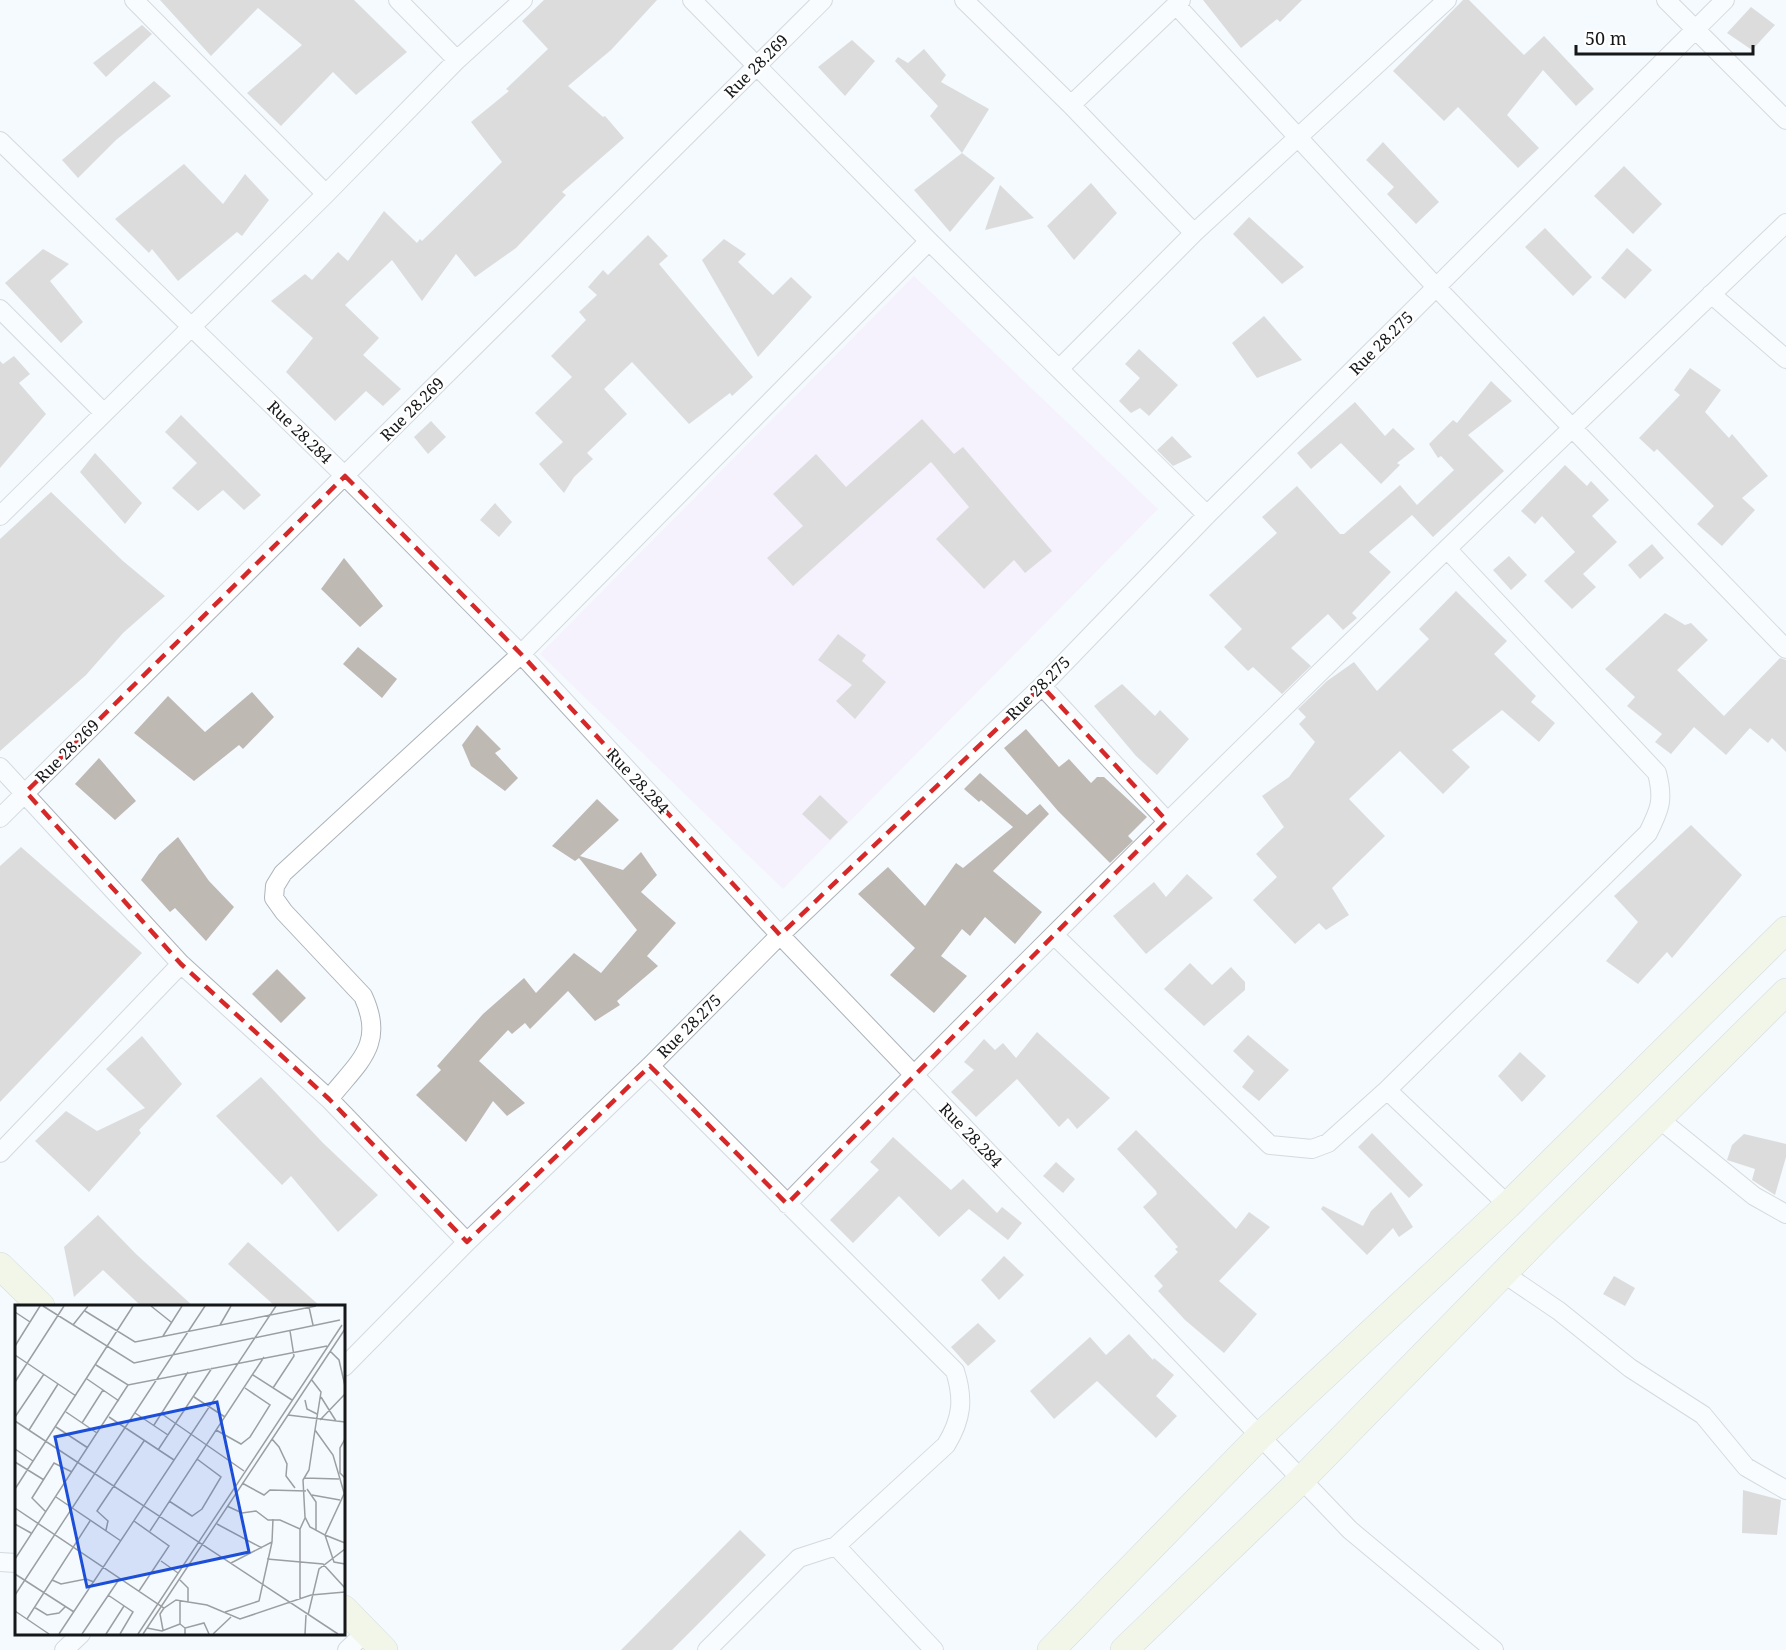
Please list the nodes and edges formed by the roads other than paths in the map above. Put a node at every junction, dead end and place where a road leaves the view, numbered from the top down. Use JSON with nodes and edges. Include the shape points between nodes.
{"nodes":[{"id":1,"x":134,"y":0,"type":"edge"},
{"id":2,"x":398,"y":0,"type":"edge"},
{"id":3,"x":523,"y":0,"type":"edge"},
{"id":4,"x":692,"y":0,"type":"edge"},
{"id":5,"x":823,"y":0,"type":"edge"},
{"id":6,"x":964,"y":0,"type":"edge"},
{"id":7,"x":1447,"y":0,"type":"edge"},
{"id":8,"x":1666,"y":0,"type":"edge"},
{"id":9,"x":1725,"y":0,"type":"edge"},
{"id":10,"x":1178,"y":3,"type":"edge"},
{"id":11,"x":1696,"y":28,"type":"junction"},
{"id":12,"x":457,"y":60,"type":"junction"},
{"id":13,"x":757,"y":66,"type":"junction"},
{"id":14,"x":1071,"y":105,"type":"junction"},
{"id":15,"x":1786,"y":120,"type":"edge"},
{"id":16,"x":1300,"y":137,"type":"junction"},
{"id":17,"x":0,"y":141,"type":"edge"},
{"id":18,"x":326,"y":194,"type":"junction"},
{"id":19,"x":1786,"y":223,"type":"edge"},
{"id":20,"x":1194,"y":233,"type":"junction"},
{"id":21,"x":929,"y":241,"type":"junction"},
{"id":22,"x":1437,"y":288,"type":"junction"},
{"id":23,"x":1711,"y":294,"type":"junction"},
{"id":24,"x":0,"y":309,"type":"edge"},
{"id":25,"x":191,"y":327,"type":"junction"},
{"id":26,"x":1786,"y":359,"type":"edge"},
{"id":27,"x":1060,"y":368,"type":"junction"},
{"id":28,"x":104,"y":413,"type":"junction"},
{"id":29,"x":1572,"y":426,"type":"junction"},
{"id":30,"x":345,"y":476,"type":"junction"},
{"id":31,"x":1207,"y":515,"type":"junction"},
{"id":32,"x":0,"y":516,"type":"edge"},
{"id":33,"x":1448,"y":550,"type":"junction"},
{"id":34,"x":1786,"y":649,"type":"edge"},
{"id":35,"x":521,"y":654,"type":"junction"},
{"id":36,"x":1042,"y":686,"type":"junction"},
{"id":37,"x":0,"y":767,"type":"edge"},
{"id":38,"x":26,"y":792,"type":"junction"},
{"id":39,"x":0,"y":818,"type":"edge"},
{"id":40,"x":1167,"y":821,"type":"junction"},
{"id":41,"x":1786,"y":930,"type":"edge"},
{"id":42,"x":780,"y":935,"type":"junction"},
{"id":43,"x":1055,"y":936,"type":"junction"},
{"id":44,"x":181,"y":964,"type":"junction"},
{"id":45,"x":1786,"y":992,"type":"edge"},
{"id":46,"x":650,"y":1065,"type":"junction"},
{"id":47,"x":913,"y":1075,"type":"junction"},
{"id":48,"x":1387,"y":1090,"type":"junction"},
{"id":49,"x":329,"y":1099,"type":"junction"},
{"id":50,"x":1658,"y":1118,"type":"junction"},
{"id":51,"x":0,"y":1153,"type":"edge"},
{"id":52,"x":788,"y":1204,"type":"junction"},
{"id":53,"x":1508,"y":1205,"type":"junction"},
{"id":54,"x":1786,"y":1214,"type":"edge"},
{"id":55,"x":466,"y":1242,"type":"junction"},
{"id":56,"x":0,"y":1266,"type":"edge"},
{"id":57,"x":1503,"y":1273,"type":"junction"},
{"id":58,"x":40,"y":1305,"type":"edge"},
{"id":59,"x":345,"y":1366,"type":"edge"},
{"id":60,"x":1261,"y":1435,"type":"junction"},
{"id":61,"x":1301,"y":1480,"type":"junction"},
{"id":62,"x":1786,"y":1490,"type":"edge"},
{"id":63,"x":836,"y":1546,"type":"junction"},
{"id":64,"x":0,"y":1562,"type":"edge"},
{"id":65,"x":15,"y":1563,"type":"edge"},
{"id":66,"x":345,"y":1611,"type":"edge"},
{"id":67,"x":80,"y":1635,"type":"edge"},
{"id":68,"x":366,"y":1644,"type":"edge"},
{"id":69,"x":64,"y":1650,"type":"edge"},
{"id":70,"x":707,"y":1650,"type":"edge"},
{"id":71,"x":934,"y":1650,"type":"edge"},
{"id":72,"x":1052,"y":1650,"type":"edge"},
{"id":73,"x":1124,"y":1650,"type":"edge"},
{"id":74,"x":1494,"y":1650,"type":"edge"}],
"edges":[{"from":1,"to":18,"type":"street"},
{"from":2,"to":12,"type":"street"},
{"from":3,"to":12,"type":"street"},
{"from":4,"to":13,"type":"street"},
{"from":5,"to":13,"type":"street","name":"Rue 28.269"},
{"from":6,"to":14,"type":"street"},
{"from":7,"to":16,"type":"street"},
{"from":8,"to":11,"type":"street"},
{"from":9,"to":11,"type":"street","name":"Rue 28.275"},
{"from":10,"to":14,"type":"street"},
{"from":10,"to":16,"type":"street"},
{"from":11,"to":15,"type":"street"},
{"from":11,"to":22,"type":"street","name":"Rue 28.275"},
{"from":12,"to":18,"type":"street"},
{"from":13,"to":21,"type":"street"},
{"from":13,"to":30,"type":"street","name":"Rue 28.269"},
{"from":14,"to":20,"type":"street"},
{"from":16,"to":20,"type":"street"},
{"from":16,"to":22,"type":"street"},
{"from":17,"to":25,"type":"street","name":"Rue 28.284"},
{"from":18,"to":25,"type":"street"},
{"from":19,"to":23,"type":"street"},
{"from":20,"to":27,"type":"street"},
{"from":21,"to":27,"type":"street"},
{"from":21,"to":35,"type":"street"},
{"from":22,"to":29,"type":"street"},
{"from":22,"to":31,"type":"street","name":"Rue 28.275"},
{"from":23,"to":26,"type":"street"},
{"from":23,"to":29,"type":"street"},
{"from":24,"to":28,"type":"street"},
{"from":25,"to":28,"type":"street"},
{"from":25,"to":30,"type":"street","name":"Rue 28.284"},
{"from":27,"to":31,"type":"street"},
{"from":28,"to":32,"type":"street"},
{"from":29,"to":33,"type":"street"},
{"from":29,"to":34,"type":"street"},
{"from":30,"to":35,"type":"street","name":"Rue 28.284"},
{"from":30,"to":38,"type":"street","name":"Rue 28.269"},
{"from":31,"to":36,"type":"street","name":"Rue 28.275"},
{"from":33,"to":40,"type":"street"},
{"from":33,"to":48,"type":"street","via":[[1657,773],[1662,792],[1659,812],[1648,833]]},
{"from":35,"to":42,"type":"street","name":"Rue 28.284"},
{"from":35,"to":49,"type":"street","via":[[283,873],[275,886],[274,898],[284,912],[363,996],[370,1012],[371,1045]]},
{"from":36,"to":40,"type":"street"},
{"from":36,"to":42,"type":"street","name":"Rue 28.275"},
{"from":37,"to":38,"type":"street"},
{"from":38,"to":39,"type":"street","name":"Rue 28.269"},
{"from":38,"to":44,"type":"street"},
{"from":40,"to":43,"type":"street"},
{"from":41,"to":53,"type":"main road"},
{"from":42,"to":46,"type":"street","name":"Rue 28.275"},
{"from":42,"to":47,"type":"street","name":"Rue 28.284"},
{"from":43,"to":47,"type":"street"},
{"from":43,"to":48,"type":"street","via":[[1270,1144],[1311,1149],[1328,1143]]},
{"from":44,"to":49,"type":"street"},
{"from":44,"to":51,"type":"street"},
{"from":45,"to":50,"type":"main road"},
{"from":46,"to":52,"type":"street"},
{"from":46,"to":55,"type":"street","name":"Rue 28.275"},
{"from":47,"to":52,"type":"street"},
{"from":47,"to":60,"type":"street","name":"Rue 28.284"},
{"from":48,"to":53,"type":"street"},
{"from":49,"to":55,"type":"street"},
{"from":50,"to":54,"type":"street","via":[[1754,1197]]},
{"from":50,"to":57,"type":"main road"},
{"from":52,"to":63,"type":"street","via":[[955,1371],[961,1390],[959,1419],[946,1445]]},
{"from":53,"to":60,"type":"main road"},
{"from":55,"to":59,"type":"street","name":"Rue 28.275"},
{"from":56,"to":58,"type":"main road"},
{"from":57,"to":61,"type":"main road"},
{"from":57,"to":62,"type":"street","via":[[1559,1311],[1630,1368],[1703,1415],[1746,1467]]},
{"from":60,"to":61,"type":"street","name":"Rue 28.284"},
{"from":60,"to":72,"type":"main road"},
{"from":61,"to":73,"type":"main road"},
{"from":61,"to":74,"type":"street","name":"Rue 28.284","via":[[1350,1530]]},
{"from":63,"to":70,"type":"street","via":[[799,1558]]},
{"from":63,"to":71,"type":"street"},
{"from":64,"to":65,"type":"street"},
{"from":66,"to":68,"type":"main road"},
{"from":67,"to":69,"type":"street"}]}
